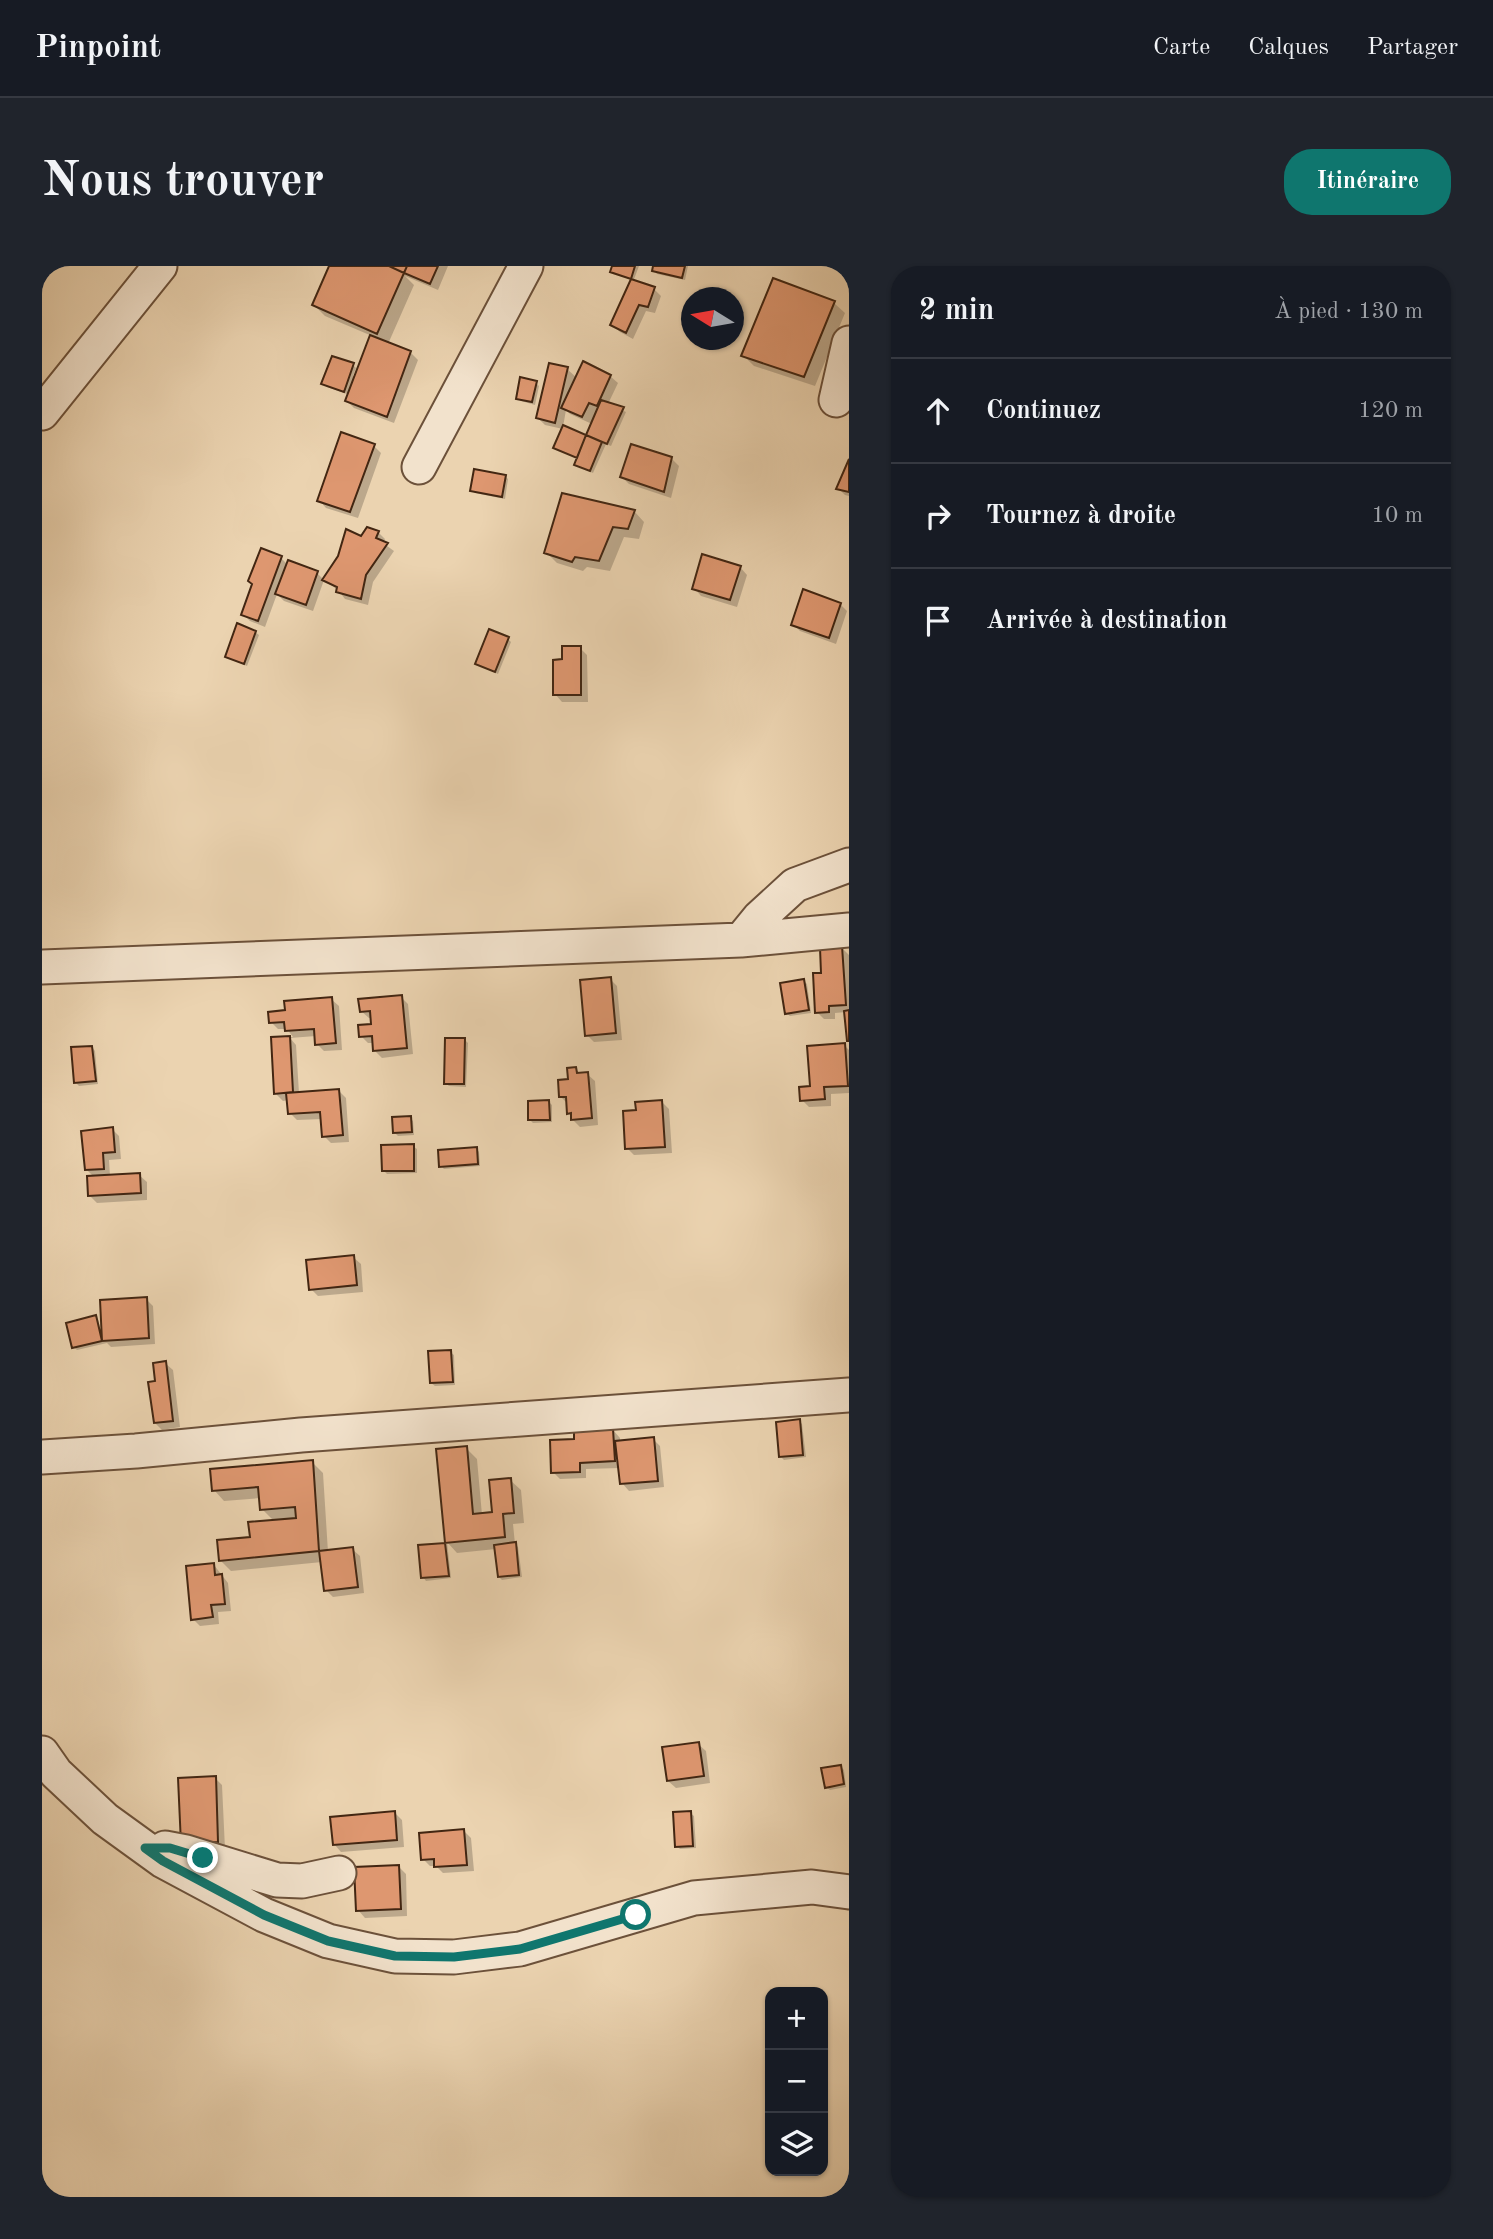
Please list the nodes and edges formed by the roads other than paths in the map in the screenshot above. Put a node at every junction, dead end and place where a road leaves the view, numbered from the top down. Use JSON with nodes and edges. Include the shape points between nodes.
{"nodes":[{"id":1,"x":160,"y":266,"type":"edge"},
{"id":2,"x":526,"y":266,"type":"edge"},
{"id":3,"x":849,"y":343,"type":"edge"},
{"id":4,"x":836,"y":400,"type":"dead end"},
{"id":5,"x":42,"y":413,"type":"edge"},
{"id":6,"x":418,"y":467,"type":"dead end"},
{"id":7,"x":849,"y":865,"type":"edge"},
{"id":8,"x":849,"y":930,"type":"edge"},
{"id":9,"x":741,"y":940,"type":"junction"},
{"id":10,"x":42,"y":967,"type":"edge"},
{"id":11,"x":849,"y":1395,"type":"edge"},
{"id":12,"x":42,"y":1457,"type":"edge"},
{"id":13,"x":42,"y":1753,"type":"edge"},
{"id":14,"x":145,"y":1848,"type":"junction"},
{"id":15,"x":339,"y":1873,"type":"dead end"},
{"id":16,"x":849,"y":1892,"type":"edge"}],
"edges":[{"from":1,"to":5,"type":"street"},
{"from":2,"to":6,"type":"street"},
{"from":3,"to":4,"type":"street"},
{"from":7,"to":9,"type":"street","via":[[795,885]]},
{"from":8,"to":9,"type":"street"},
{"from":9,"to":10,"type":"street"},
{"from":11,"to":12,"type":"street"},
{"from":13,"to":14,"type":"street","via":[[56,1773],[105,1819]]},
{"from":14,"to":15,"type":"street","via":[[170,1848],[277,1880],[302,1881]]},
{"from":14,"to":16,"type":"street","via":[[264,1915],[328,1941],[395,1956],[454,1957],[520,1949],[694,1898],[812,1887]]}]}
